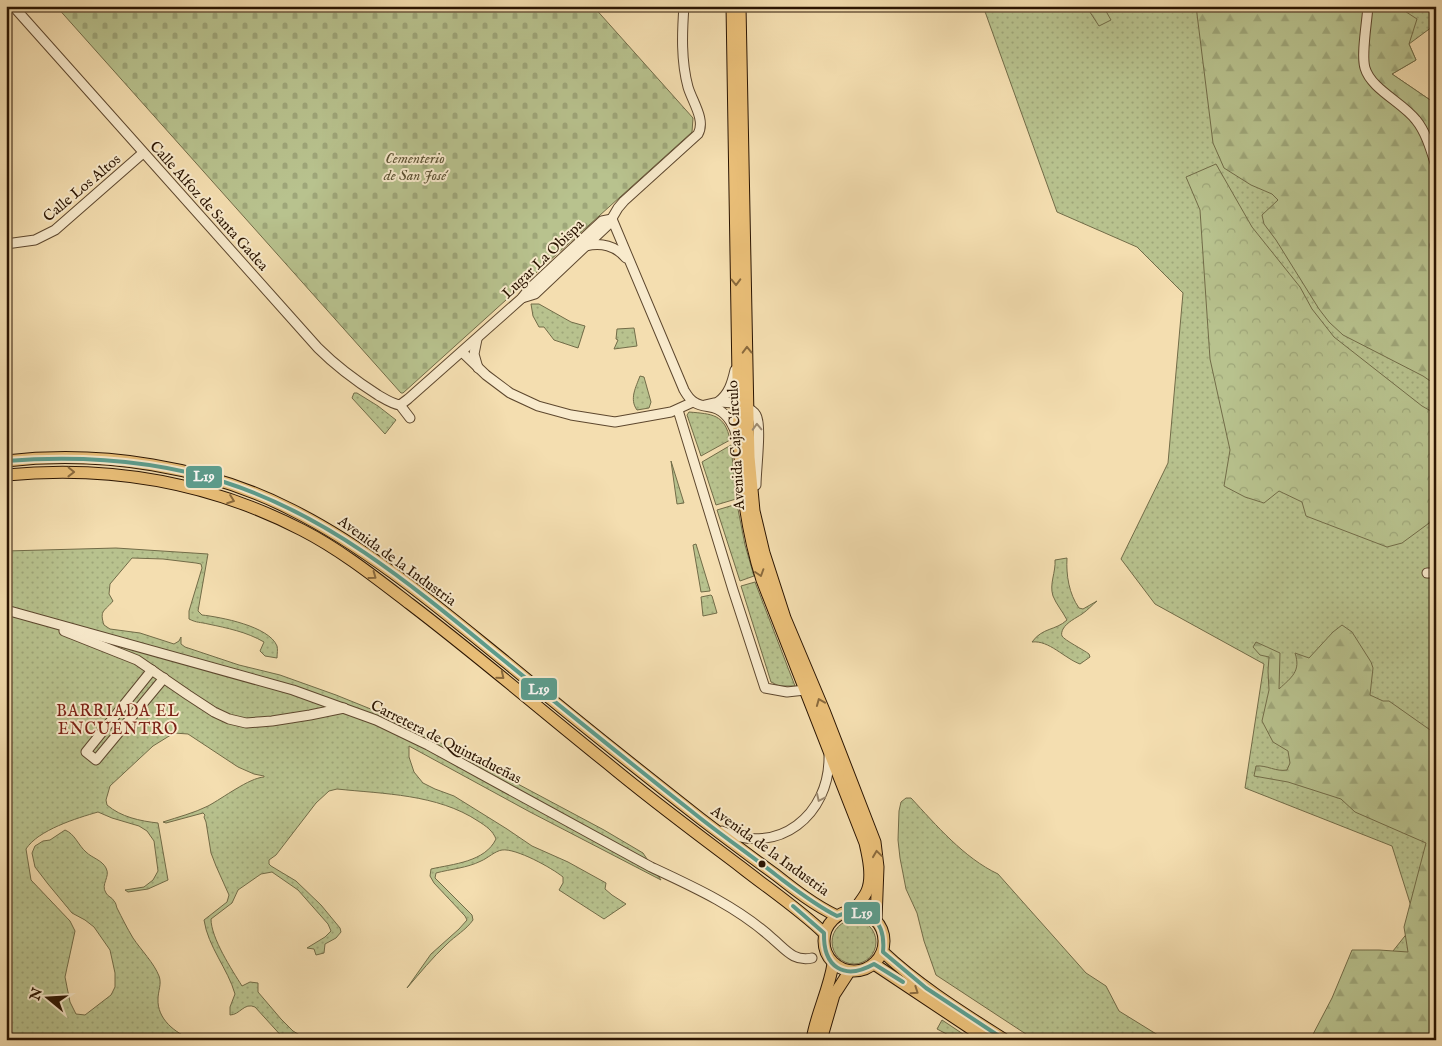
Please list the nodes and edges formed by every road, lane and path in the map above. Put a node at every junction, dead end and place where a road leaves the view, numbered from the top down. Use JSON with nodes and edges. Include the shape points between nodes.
{"nodes":[{"id":1,"x":13,"y":6,"type":"edge"},
{"id":2,"x":684,"y":6,"type":"edge"},
{"id":3,"x":732,"y":6,"type":"edge"},
{"id":4,"x":740,"y":6,"type":"edge"},
{"id":5,"x":1368,"y":6,"type":"edge"},
{"id":6,"x":144,"y":153,"type":"junction"},
{"id":7,"x":1436,"y":166,"type":"edge"},
{"id":8,"x":612,"y":219,"type":"junction"},
{"id":9,"x":1436,"y":241,"type":"edge"},
{"id":10,"x":6,"y":244,"type":"edge"},
{"id":11,"x":586,"y":246,"type":"junction"},
{"id":12,"x":1436,"y":254,"type":"edge"},
{"id":13,"x":629,"y":261,"type":"junction"},
{"id":14,"x":522,"y":298,"type":"junction"},
{"id":15,"x":477,"y":339,"type":"junction"},
{"id":16,"x":462,"y":352,"type":"junction"},
{"id":17,"x":737,"y":360,"type":"junction"},
{"id":18,"x":478,"y":368,"type":"junction"},
{"id":19,"x":693,"y":402,"type":"junction"},
{"id":20,"x":745,"y":404,"type":"junction"},
{"id":21,"x":400,"y":405,"type":"junction"},
{"id":22,"x":718,"y":406,"type":"junction"},
{"id":23,"x":678,"y":410,"type":"junction"},
{"id":24,"x":410,"y":418,"type":"dead end"},
{"id":25,"x":6,"y":461,"type":"edge"},
{"id":26,"x":740,"y":471,"type":"junction"},
{"id":27,"x":6,"y":475,"type":"edge"},
{"id":28,"x":6,"y":610,"type":"edge"},
{"id":29,"x":51,"y":623,"type":"junction"},
{"id":30,"x":152,"y":670,"type":"junction"},
{"id":31,"x":164,"y":678,"type":"junction"},
{"id":32,"x":805,"y":690,"type":"junction"},
{"id":33,"x":344,"y":708,"type":"junction"},
{"id":34,"x":829,"y":751,"type":"junction"},
{"id":35,"x":663,"y":789,"type":"junction"},
{"id":36,"x":854,"y":911,"type":"junction"},
{"id":37,"x":836,"y":916,"type":"junction"},
{"id":38,"x":876,"y":920,"type":"junction"},
{"id":39,"x":824,"y":933,"type":"junction"},
{"id":40,"x":882,"y":952,"type":"junction"},
{"id":41,"x":812,"y":958,"type":"dead end"},
{"id":42,"x":833,"y":964,"type":"junction"},
{"id":43,"x":874,"y":964,"type":"junction"},
{"id":44,"x":850,"y":972,"type":"junction"},
{"id":45,"x":812,"y":1040,"type":"edge"},
{"id":46,"x":821,"y":1040,"type":"edge"},
{"id":47,"x":988,"y":1040,"type":"edge"},
{"id":48,"x":1005,"y":1040,"type":"edge"}],
"edges":[{"from":1,"to":6,"type":"street","name":"Calle Alfoz de Santa Gadea"},
{"from":2,"to":8,"type":"street","name":"Lugar La Obispa","via":[[684,68],[701,130],[624,202]]},
{"from":3,"to":17,"type":"main road","name":"Avenida Caja Círculo","one_way":true},
{"from":20,"to":4,"type":"main road","name":"Avenida Caja Círculo","one_way":true},
{"from":5,"to":7,"type":"street","via":[[1364,56],[1369,78],[1418,121]]},
{"from":6,"to":10,"type":"street","name":"Calle Los Altos","via":[[55,230],[35,240]]},
{"from":6,"to":21,"type":"street","name":"Calle Alfoz de Santa Gadea","via":[[332,362],[366,387]]},
{"from":8,"to":11,"type":"street"},
{"from":8,"to":13,"type":"street"},
{"from":8,"to":14,"type":"street","name":"Lugar La Obispa","via":[[602,221]]},
{"from":9,"to":12,"type":"street"},
{"from":11,"to":13,"type":"street","via":[[611,247]]},
{"from":11,"to":14,"type":"street","via":[[535,294]]},
{"from":13,"to":19,"type":"street","via":[[680,383]]},
{"from":14,"to":15,"type":"street","name":"Lugar La Obispa"},
{"from":15,"to":16,"type":"street","name":"Lugar La Obispa"},
{"from":15,"to":18,"type":"street","via":[[474,354]]},
{"from":16,"to":18,"type":"street"},
{"from":16,"to":21,"type":"street","name":"Lugar La Obispa"},
{"from":17,"to":20,"type":"main road","name":"Avenida Caja Círculo"},
{"from":17,"to":22,"type":"street","via":[[730,390]]},
{"from":18,"to":23,"type":"street","via":[[524,400],[571,415],[616,422]]},
{"from":19,"to":22,"type":"street"},
{"from":19,"to":23,"type":"street"},
{"from":20,"to":22,"type":"street","via":[[732,408]]},
{"from":20,"to":26,"type":"main road","name":"Avenida Caja Círculo"},
{"from":38,"to":20,"type":"main road","name":"Avenida Caja Círculo","one_way":true,"via":[[878,867],[875,842],[776,594],[762,546],[754,511]]},
{"from":21,"to":24,"type":"street"},
{"from":22,"to":26,"type":"street","via":[[736,433]]},
{"from":23,"to":32,"type":"street","via":[[765,688],[787,692]]},
{"from":25,"to":35,"type":"main road","name":"Avenida de la Industria","via":[[87,458],[144,464],[235,486],[291,509],[342,538],[397,576]]},
{"from":26,"to":32,"type":"main road","name":"Avenida Caja Círculo","one_way":true,"via":[[757,564]]},
{"from":27,"to":39,"type":"main road","name":"Avenida de la Industria","one_way":true,"via":[[94,472],[176,484],[258,510],[312,536],[368,572],[433,622]]},
{"from":28,"to":29,"type":"street","name":"Carretera de Quintadueñas"},
{"from":29,"to":30,"type":"street","via":[[67,633],[137,660]]},
{"from":29,"to":33,"type":"street","name":"Carretera de Quintadueñas","via":[[269,683]]},
{"from":30,"to":31,"type":"street"},
{"from":30,"to":31,"type":"street","via":[[86,752],[96,760]]},
{"from":31,"to":33,"type":"street","via":[[214,712],[228,719],[246,722],[272,721]]},
{"from":32,"to":34,"type":"main road","name":"Avenida Caja Círculo"},
{"from":33,"to":41,"type":"street","name":"Carretera de Quintadueñas","via":[[420,741],[689,885],[757,924],[795,958]]},
{"from":34,"to":35,"type":"street","name":"Avenida de la Industria","one_way":true,"via":[[828,775],[817,805],[794,828],[772,838],[744,839],[718,829]]},
{"from":34,"to":36,"type":"main road","name":"Avenida Caja Círculo","via":[[865,842],[868,886]]},
{"from":35,"to":37,"type":"main road","name":"Avenida de la Industria","via":[[737,847]]},
{"from":36,"to":37,"type":"main road"},
{"from":36,"to":38,"type":"main road"},
{"from":37,"to":39,"type":"main road"},
{"from":38,"to":40,"type":"main road","via":[[883,932]]},
{"from":39,"to":42,"type":"main road","via":[[824,950]]},
{"from":40,"to":43,"type":"main road"},
{"from":40,"to":48,"type":"main road"},
{"from":42,"to":44,"type":"main road"},
{"from":42,"to":45,"type":"main road"},
{"from":43,"to":44,"type":"main road","via":[[863,971]]},
{"from":43,"to":47,"type":"main road","one_way":true},
{"from":44,"to":46,"type":"main road","via":[[834,995]]}]}
